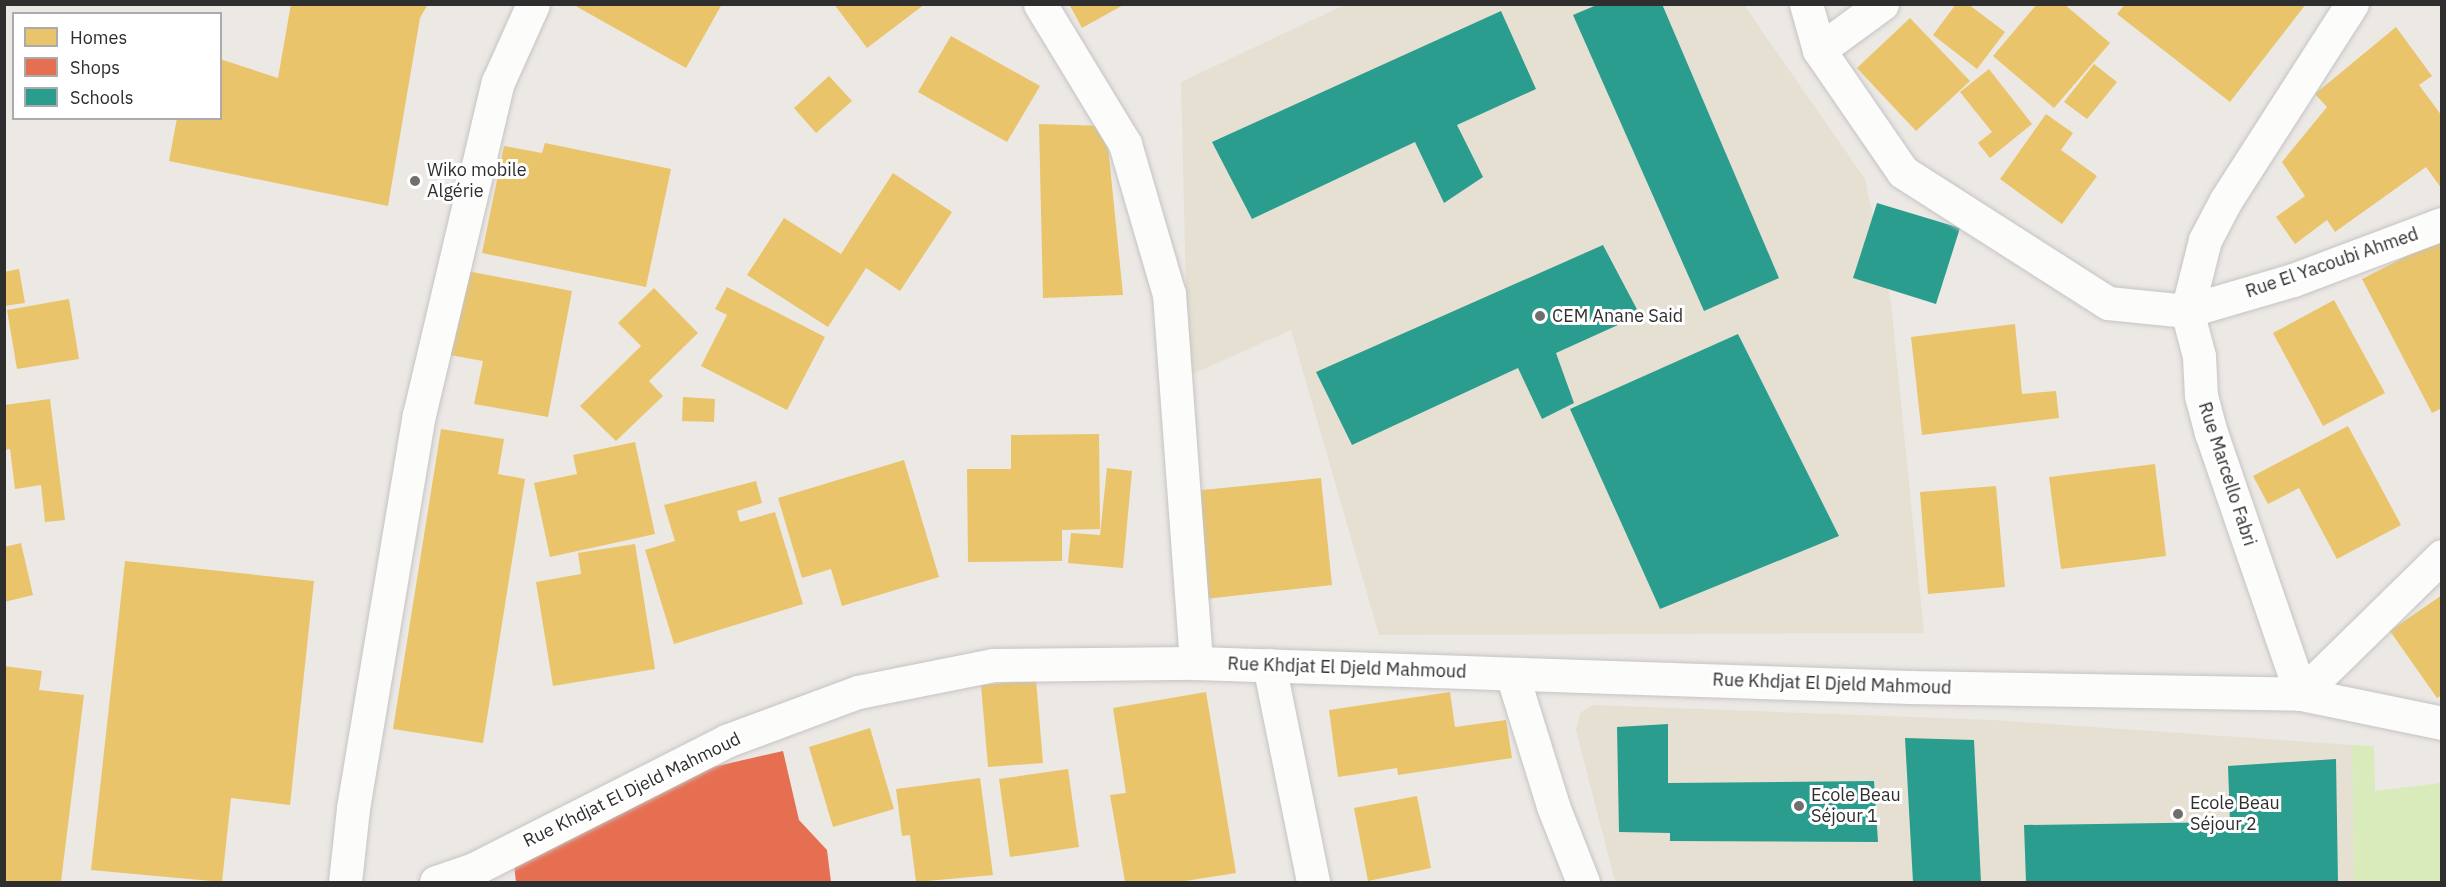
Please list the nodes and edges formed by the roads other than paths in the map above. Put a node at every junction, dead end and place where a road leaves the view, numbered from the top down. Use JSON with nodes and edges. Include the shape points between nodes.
{"nodes":[{"id":1,"x":533,"y":4,"type":"edge"},
{"id":2,"x":1040,"y":4,"type":"edge"},
{"id":3,"x":1806,"y":4,"type":"edge"},
{"id":4,"x":1882,"y":4,"type":"edge"},
{"id":5,"x":2352,"y":4,"type":"edge"},
{"id":6,"x":1819,"y":50,"type":"junction"},
{"id":7,"x":2442,"y":224,"type":"edge"},
{"id":8,"x":2187,"y":311,"type":"junction"},
{"id":9,"x":2442,"y":556,"type":"edge"},
{"id":10,"x":1196,"y":663,"type":"junction"},
{"id":11,"x":1269,"y":665,"type":"junction"},
{"id":12,"x":1512,"y":674,"type":"junction"},
{"id":13,"x":2301,"y":694,"type":"junction"},
{"id":14,"x":2442,"y":723,"type":"edge"},
{"id":15,"x":474,"y":876,"type":"edge"},
{"id":16,"x":345,"y":882,"type":"edge"},
{"id":17,"x":436,"y":882,"type":"edge"},
{"id":18,"x":1313,"y":882,"type":"edge"},
{"id":19,"x":1583,"y":882,"type":"edge"}],
"edges":[{"from":1,"to":16,"type":"street","via":[[498,82],[418,415],[353,808]]},
{"from":2,"to":10,"type":"street","via":[[1125,144],[1169,294]]},
{"from":3,"to":6,"type":"street"},
{"from":4,"to":6,"type":"street"},
{"from":5,"to":8,"type":"street","name":"Rue Marcello Fabri","via":[[2226,200],[2205,240]]},
{"from":6,"to":8,"type":"street","via":[[1903,172],[2108,303]]},
{"from":7,"to":8,"type":"street","name":"Rue El Yacoubi Ahmed","via":[[2293,280]]},
{"from":8,"to":13,"type":"street","name":"Rue Marcello Fabri","via":[[2199,356],[2201,396],[2211,433]]},
{"from":9,"to":13,"type":"street"},
{"from":10,"to":11,"type":"street","name":"Rue Khdjat El Djeld Mahmoud"},
{"from":10,"to":15,"type":"street","name":"Rue Khdjat El Djeld Mahmoud","via":[[993,665],[858,693],[726,741]]},
{"from":11,"to":12,"type":"street","name":"Rue Khdjat El Djeld Mahmoud"},
{"from":11,"to":18,"type":"street"},
{"from":12,"to":13,"type":"street","name":"Rue Khdjat El Djeld Mahmoud"},
{"from":12,"to":19,"type":"street","via":[[1553,806]]},
{"from":13,"to":14,"type":"street","name":"Rue Khdjat El Djeld Mahmoud"},
{"from":15,"to":17,"type":"street","name":"Rue Khdjat El Djeld Mahmoud"}]}
